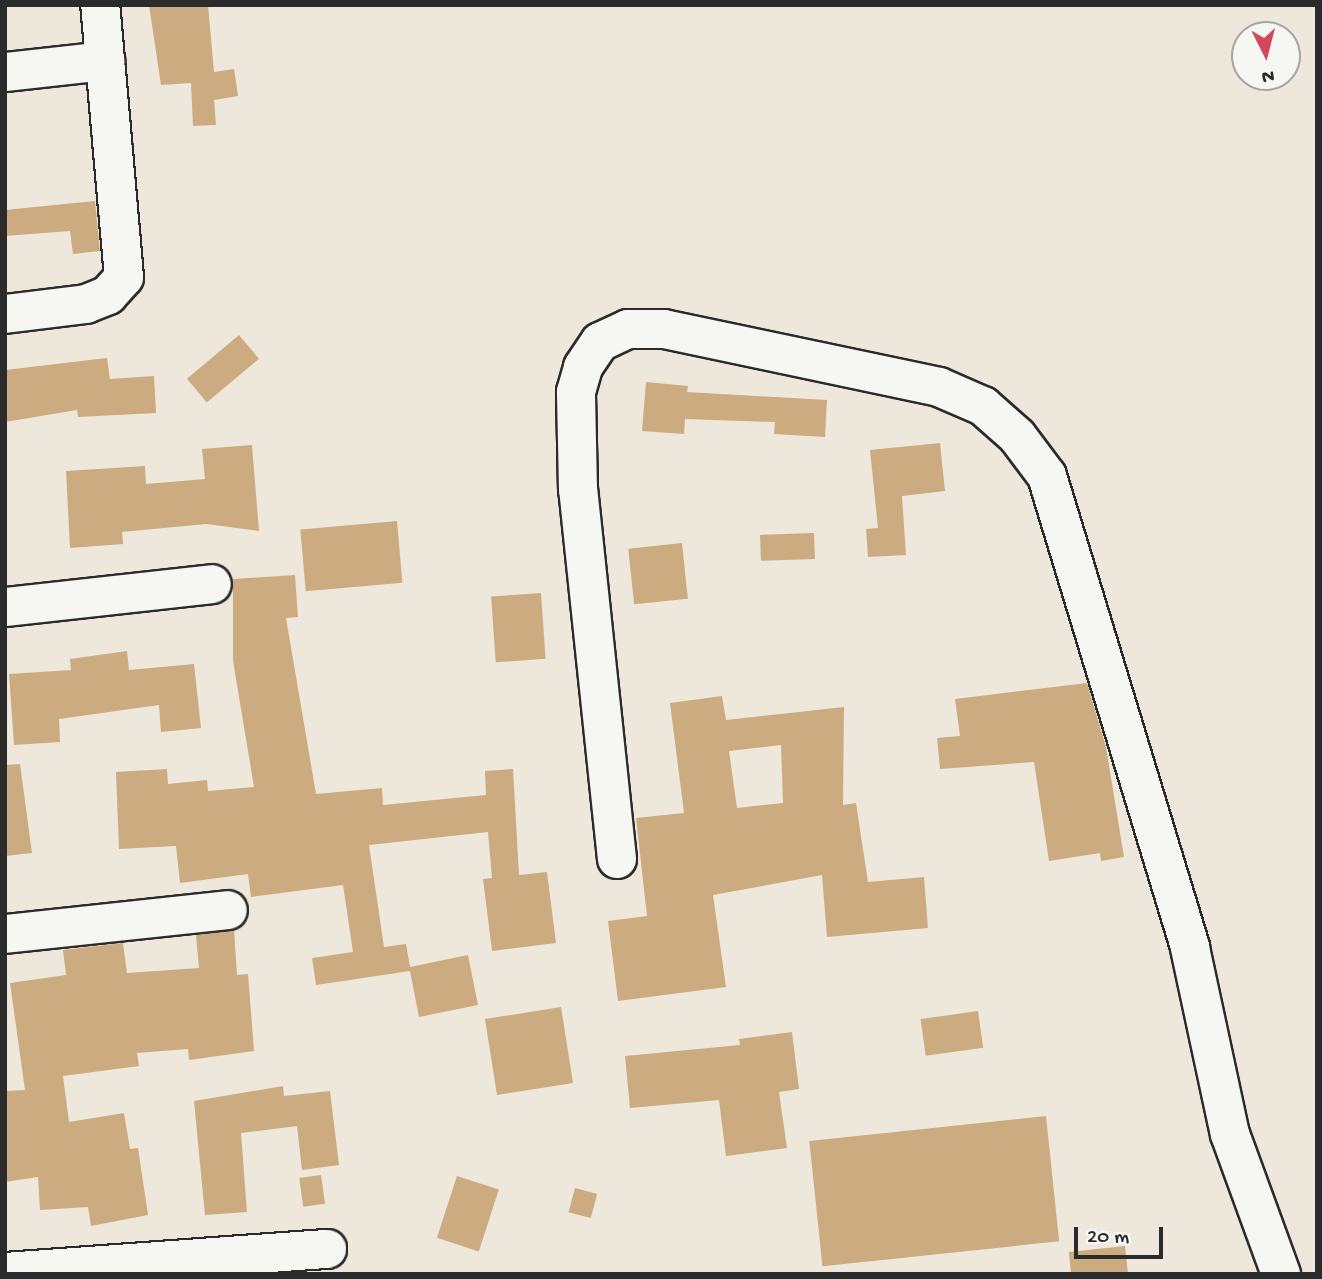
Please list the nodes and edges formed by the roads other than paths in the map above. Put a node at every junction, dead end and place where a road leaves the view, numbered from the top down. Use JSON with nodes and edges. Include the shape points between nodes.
{"nodes":[{"id":1,"x":100,"y":5,"type":"edge"},
{"id":2,"x":105,"y":61,"type":"junction"},
{"id":3,"x":5,"y":72,"type":"edge"},
{"id":4,"x":5,"y":314,"type":"edge"},
{"id":5,"x":212,"y":584,"type":"dead end"},
{"id":6,"x":5,"y":607,"type":"edge"},
{"id":7,"x":617,"y":859,"type":"dead end"},
{"id":8,"x":228,"y":910,"type":"dead end"},
{"id":9,"x":5,"y":934,"type":"edge"},
{"id":10,"x":327,"y":1250,"type":"dead end"},
{"id":11,"x":5,"y":1272,"type":"edge"},
{"id":12,"x":1281,"y":1274,"type":"edge"}],
"edges":[{"from":1,"to":2,"type":"street"},
{"from":2,"to":3,"type":"street"},
{"from":2,"to":4,"type":"street","via":[[124,277],[108,295],[86,304]]},
{"from":5,"to":6,"type":"street"},
{"from":7,"to":12,"type":"street","via":[[578,490],[576,392],[583,367],[600,342],[628,329],[664,329],[939,387],[983,406],[1017,436],[1046,476],[1190,948],[1230,1134]]},
{"from":8,"to":9,"type":"street"},
{"from":10,"to":11,"type":"street"}]}
